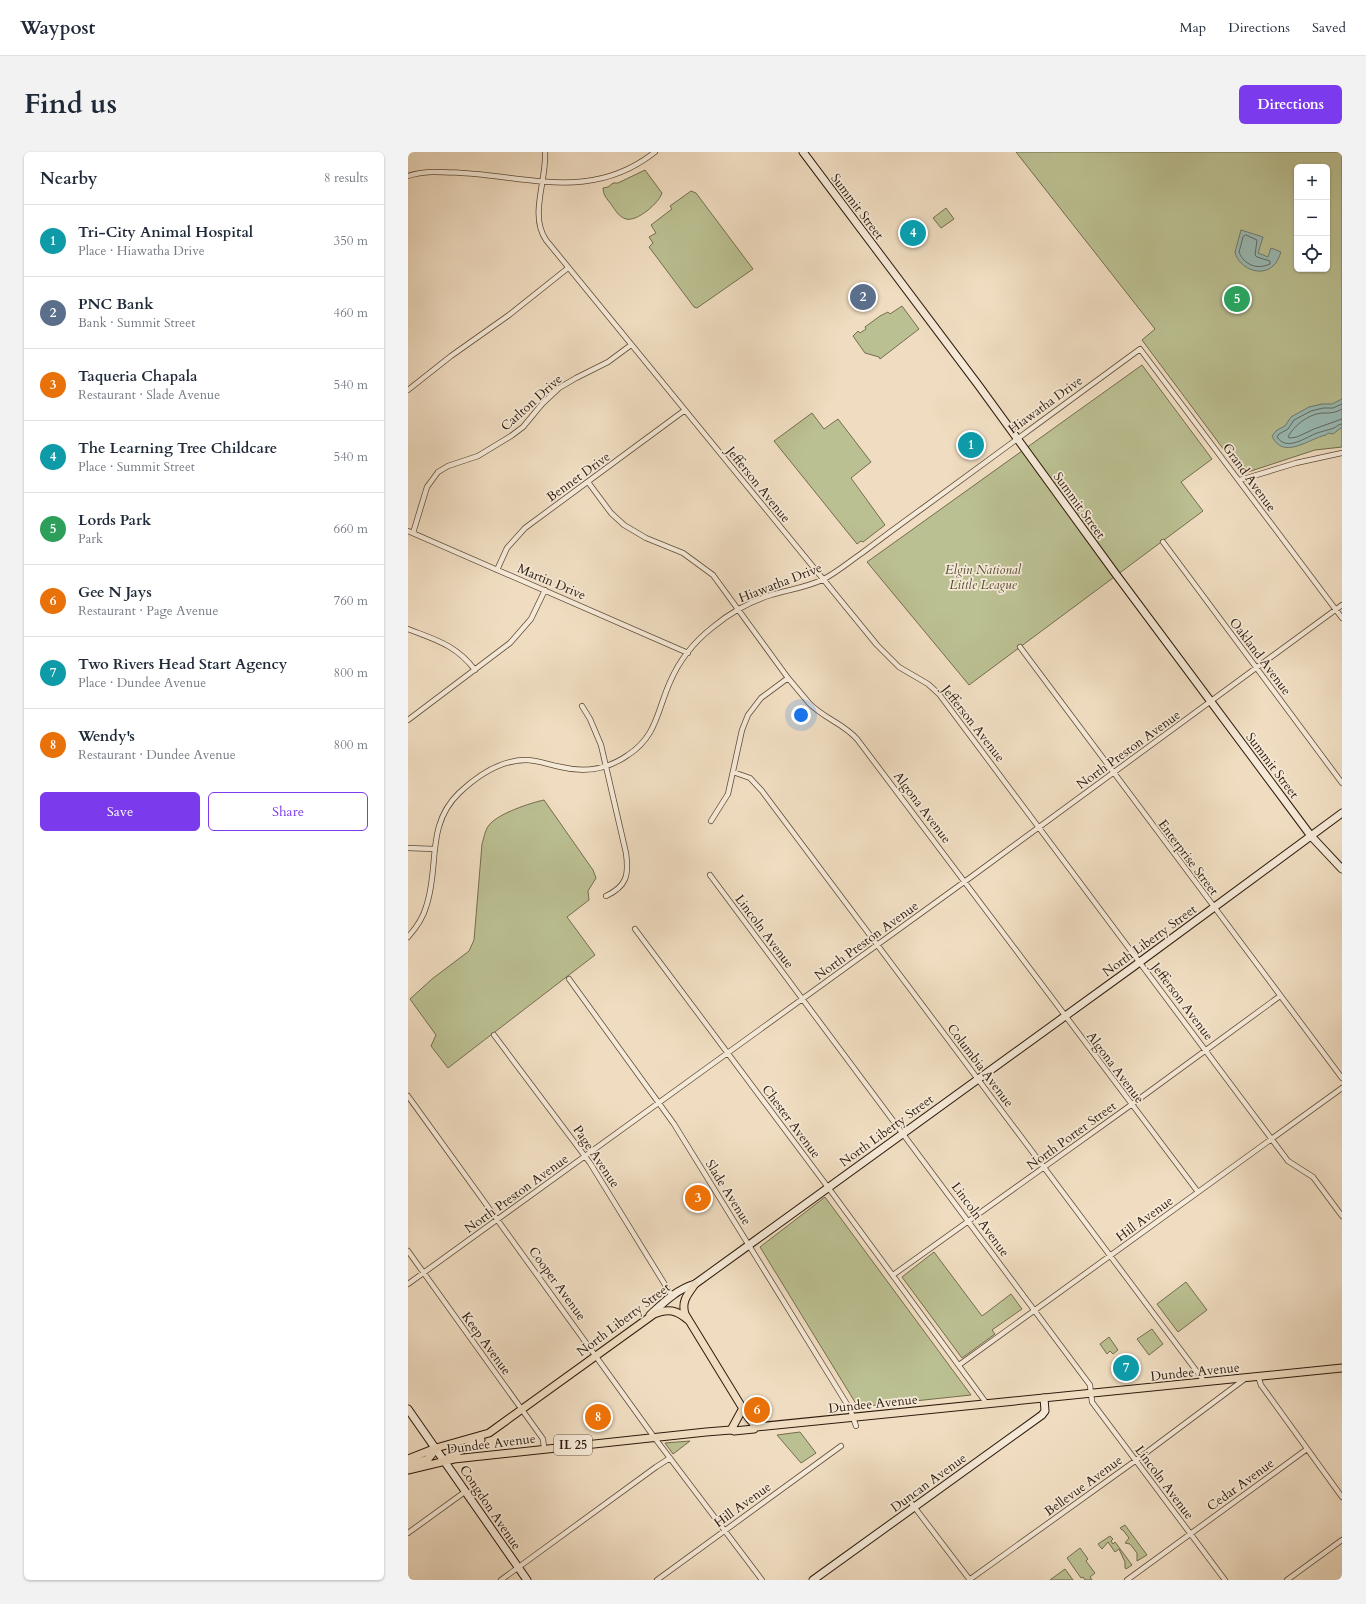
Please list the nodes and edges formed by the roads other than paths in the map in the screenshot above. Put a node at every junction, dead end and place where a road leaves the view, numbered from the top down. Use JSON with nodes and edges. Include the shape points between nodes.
{"nodes":[{"id":1,"x":545,"y":152,"type":"edge"},
{"id":2,"x":655,"y":152,"type":"edge"},
{"id":3,"x":803,"y":152,"type":"edge"},
{"id":4,"x":408,"y":176,"type":"edge"},
{"id":5,"x":542,"y":182,"type":"junction"},
{"id":6,"x":568,"y":268,"type":"junction"},
{"id":7,"x":631,"y":345,"type":"junction"},
{"id":8,"x":1140,"y":349,"type":"joint"},
{"id":9,"x":408,"y":390,"type":"edge"},
{"id":10,"x":684,"y":410,"type":"junction"},
{"id":11,"x":1017,"y":438,"type":"junction"},
{"id":12,"x":1342,"y":453,"type":"edge"},
{"id":13,"x":1240,"y":480,"type":"junction"},
{"id":14,"x":588,"y":482,"type":"junction"},
{"id":15,"x":408,"y":531,"type":"edge"},
{"id":16,"x":413,"y":533,"type":"junction"},
{"id":17,"x":1163,"y":542,"type":"dead end"},
{"id":18,"x":497,"y":570,"type":"junction"},
{"id":19,"x":823,"y":580,"type":"junction"},
{"id":20,"x":545,"y":590,"type":"junction"},
{"id":21,"x":1342,"y":605,"type":"edge"},
{"id":22,"x":738,"y":610,"type":"junction"},
{"id":23,"x":1336,"y":610,"type":"junction"},
{"id":24,"x":1342,"y":618,"type":"edge"},
{"id":25,"x":408,"y":629,"type":"edge"},
{"id":26,"x":1020,"y":647,"type":"dead end"},
{"id":27,"x":688,"y":653,"type":"junction"},
{"id":28,"x":1256,"y":668,"type":"junction"},
{"id":29,"x":475,"y":670,"type":"junction"},
{"id":30,"x":788,"y":678,"type":"junction"},
{"id":31,"x":1210,"y":702,"type":"junction"},
{"id":32,"x":582,"y":706,"type":"dead end"},
{"id":33,"x":408,"y":720,"type":"edge"},
{"id":34,"x":606,"y":767,"type":"junction"},
{"id":35,"x":733,"y":772,"type":"junction"},
{"id":36,"x":1113,"y":773,"type":"junction"},
{"id":37,"x":1342,"y":783,"type":"edge"},
{"id":38,"x":1342,"y":813,"type":"edge"},
{"id":39,"x":711,"y":821,"type":"dead end"},
{"id":40,"x":1039,"y":828,"type":"junction"},
{"id":41,"x":1311,"y":836,"type":"junction"},
{"id":42,"x":408,"y":848,"type":"edge"},
{"id":43,"x":434,"y":849,"type":"junction"},
{"id":44,"x":1342,"y":869,"type":"edge"},
{"id":45,"x":710,"y":875,"type":"dead end"},
{"id":46,"x":964,"y":882,"type":"junction"},
{"id":47,"x":606,"y":896,"type":"dead end"},
{"id":48,"x":1214,"y":907,"type":"junction"},
{"id":49,"x":635,"y":929,"type":"dead end"},
{"id":50,"x":408,"y":937,"type":"edge"},
{"id":51,"x":877,"y":946,"type":"junction"},
{"id":52,"x":1140,"y":962,"type":"junction"},
{"id":53,"x":569,"y":979,"type":"dead end"},
{"id":54,"x":1280,"y":996,"type":"junction"},
{"id":55,"x":802,"y":1000,"type":"junction"},
{"id":56,"x":1065,"y":1016,"type":"junction"},
{"id":57,"x":494,"y":1035,"type":"dead end"},
{"id":58,"x":1206,"y":1051,"type":"junction"},
{"id":59,"x":727,"y":1053,"type":"junction"},
{"id":60,"x":1342,"y":1078,"type":"edge"},
{"id":61,"x":977,"y":1079,"type":"junction"},
{"id":62,"x":1342,"y":1088,"type":"edge"},
{"id":63,"x":408,"y":1096,"type":"edge"},
{"id":64,"x":659,"y":1102,"type":"junction"},
{"id":65,"x":1131,"y":1105,"type":"junction"},
{"id":66,"x":903,"y":1134,"type":"junction"},
{"id":67,"x":1272,"y":1139,"type":"junction"},
{"id":68,"x":585,"y":1157,"type":"junction"},
{"id":69,"x":1043,"y":1168,"type":"junction"},
{"id":70,"x":828,"y":1188,"type":"junction"},
{"id":71,"x":1198,"y":1192,"type":"junction"},
{"id":72,"x":1342,"y":1216,"type":"edge"},
{"id":73,"x":498,"y":1220,"type":"junction"},
{"id":74,"x":969,"y":1221,"type":"junction"},
{"id":75,"x":749,"y":1245,"type":"junction"},
{"id":76,"x":408,"y":1251,"type":"edge"},
{"id":77,"x":1110,"y":1256,"type":"junction"},
{"id":78,"x":424,"y":1273,"type":"junction"},
{"id":79,"x":893,"y":1275,"type":"junction"},
{"id":80,"x":408,"y":1284,"type":"edge"},
{"id":81,"x":695,"y":1284,"type":"junction"},
{"id":82,"x":672,"y":1296,"type":"junction"},
{"id":83,"x":1035,"y":1311,"type":"junction"},
{"id":84,"x":648,"y":1317,"type":"junction"},
{"id":85,"x":688,"y":1320,"type":"junction"},
{"id":86,"x":596,"y":1355,"type":"junction"},
{"id":87,"x":959,"y":1365,"type":"junction"},
{"id":88,"x":1342,"y":1368,"type":"edge"},
{"id":89,"x":1258,"y":1376,"type":"junction"},
{"id":90,"x":1247,"y":1377,"type":"junction"},
{"id":91,"x":1204,"y":1381,"type":"junction"},
{"id":92,"x":1092,"y":1394,"type":"junction"},
{"id":93,"x":1044,"y":1398,"type":"junction"},
{"id":94,"x":987,"y":1404,"type":"junction"},
{"id":95,"x":743,"y":1408,"type":"junction"},
{"id":96,"x":408,"y":1409,"type":"edge"},
{"id":97,"x":521,"y":1409,"type":"junction"},
{"id":98,"x":853,"y":1418,"type":"junction"},
{"id":99,"x":856,"y":1426,"type":"dead end"},
{"id":100,"x":756,"y":1427,"type":"junction"},
{"id":101,"x":731,"y":1430,"type":"junction"},
{"id":102,"x":489,"y":1433,"type":"junction"},
{"id":103,"x":654,"y":1437,"type":"junction"},
{"id":104,"x":841,"y":1446,"type":"dead end"},
{"id":105,"x":436,"y":1448,"type":"junction"},
{"id":106,"x":544,"y":1448,"type":"junction"},
{"id":107,"x":1307,"y":1449,"type":"junction"},
{"id":108,"x":670,"y":1458,"type":"junction"},
{"id":109,"x":408,"y":1459,"type":"edge"},
{"id":110,"x":445,"y":1461,"type":"junction"},
{"id":111,"x":1135,"y":1461,"type":"junction"},
{"id":112,"x":408,"y":1466,"type":"edge"},
{"id":113,"x":408,"y":1470,"type":"edge"},
{"id":114,"x":466,"y":1491,"type":"junction"},
{"id":115,"x":1342,"y":1497,"type":"edge"},
{"id":116,"x":909,"y":1500,"type":"dead end"},
{"id":117,"x":914,"y":1507,"type":"junction"},
{"id":118,"x":724,"y":1531,"type":"junction"},
{"id":119,"x":408,"y":1533,"type":"edge"},
{"id":120,"x":1190,"y":1534,"type":"junction"},
{"id":121,"x":1342,"y":1540,"type":"edge"},
{"id":122,"x":518,"y":1567,"type":"junction"},
{"id":123,"x":501,"y":1580,"type":"edge"},
{"id":124,"x":527,"y":1580,"type":"edge"},
{"id":125,"x":656,"y":1580,"type":"edge"},
{"id":126,"x":762,"y":1580,"type":"edge"},
{"id":127,"x":814,"y":1580,"type":"edge"},
{"id":128,"x":969,"y":1580,"type":"edge"},
{"id":129,"x":1127,"y":1580,"type":"edge"},
{"id":130,"x":1225,"y":1580,"type":"edge"},
{"id":131,"x":1287,"y":1580,"type":"edge"}],
"edges":[{"from":1,"to":5,"type":"street","name":"Jefferson Avenue"},
{"from":2,"to":5,"type":"street","via":[[629,169],[605,178],[572,183]]},
{"from":3,"to":11,"type":"main road","name":"Summit Street"},
{"from":4,"to":5,"type":"street","via":[[438,171]]},
{"from":5,"to":6,"type":"street","name":"Jefferson Avenue","via":[[539,228]]},
{"from":6,"to":7,"type":"street","name":"Jefferson Avenue"},
{"from":6,"to":9,"type":"street"},
{"from":7,"to":10,"type":"street","name":"Jefferson Avenue"},
{"from":7,"to":16,"type":"street","name":"Carlton Drive","via":[[608,362],[559,388],[523,427],[506,439],[478,456],[438,472],[427,487]]},
{"from":8,"to":11,"type":"street","name":"Hiawatha Drive"},
{"from":8,"to":13,"type":"street","name":"Grand Avenue"},
{"from":10,"to":14,"type":"street","name":"Bennet Drive"},
{"from":10,"to":19,"type":"street","name":"Jefferson Avenue"},
{"from":11,"to":19,"type":"street","name":"Hiawatha Drive"},
{"from":11,"to":31,"type":"main road","name":"Summit Street"},
{"from":12,"to":13,"type":"street","via":[[1296,463]]},
{"from":13,"to":23,"type":"street","name":"Grand Avenue"},
{"from":14,"to":18,"type":"street","name":"Bennet Drive","via":[[520,533],[507,548]]},
{"from":14,"to":22,"type":"street","name":"Algona Avenue","via":[[611,513],[624,525],[646,538],[681,552],[707,570]]},
{"from":15,"to":16,"type":"street","name":"Martin Drive"},
{"from":16,"to":18,"type":"street","name":"Martin Drive"},
{"from":17,"to":28,"type":"street","name":"Oakland Avenue"},
{"from":18,"to":20,"type":"street","name":"Martin Drive"},
{"from":19,"to":22,"type":"street","name":"Hiawatha Drive","via":[[769,596]]},
{"from":19,"to":40,"type":"street","name":"Jefferson Avenue","via":[[888,657],[939,694]]},
{"from":20,"to":27,"type":"street","name":"Martin Drive"},
{"from":20,"to":29,"type":"street","via":[[522,631]]},
{"from":21,"to":23,"type":"street","name":"North Preston Avenue"},
{"from":22,"to":27,"type":"street","name":"Hiawatha Drive","via":[[711,628]]},
{"from":22,"to":30,"type":"street","name":"Algona Avenue"},
{"from":23,"to":24,"type":"street","name":"Grand Avenue"},
{"from":23,"to":28,"type":"street","name":"North Preston Avenue"},
{"from":25,"to":29,"type":"street","via":[[455,649]]},
{"from":26,"to":36,"type":"street","name":"Enterprise Street"},
{"from":27,"to":34,"type":"street","name":"Hiawatha Drive","via":[[672,678],[648,737],[631,754]]},
{"from":28,"to":31,"type":"street","name":"North Preston Avenue"},
{"from":28,"to":37,"type":"street","name":"Oakland Avenue"},
{"from":29,"to":33,"type":"street"},
{"from":30,"to":35,"type":"street","via":[[764,695],[750,712],[742,730]]},
{"from":30,"to":46,"type":"street","name":"Algona Avenue","via":[[811,706],[844,726],[857,739]]},
{"from":31,"to":36,"type":"street","name":"North Preston Avenue"},
{"from":31,"to":41,"type":"main road","name":"Summit Street"},
{"from":32,"to":34,"type":"street","via":[[597,733]]},
{"from":34,"to":43,"type":"street","name":"Hiawatha Drive","via":[[577,770],[527,760],[493,769],[464,788],[450,803],[439,823]]},
{"from":34,"to":47,"type":"street","via":[[626,850],[627,866],[621,887]]},
{"from":35,"to":39,"type":"street","via":[[726,797]]},
{"from":35,"to":51,"type":"street","name":"Columbia Avenue","via":[[750,778],[760,789]]},
{"from":36,"to":40,"type":"street","name":"North Preston Avenue"},
{"from":36,"to":48,"type":"street","name":"Enterprise Street"},
{"from":38,"to":41,"type":"main road","name":"North Liberty Street"},
{"from":40,"to":46,"type":"street","name":"North Preston Avenue"},
{"from":40,"to":52,"type":"street","name":"Jefferson Avenue"},
{"from":41,"to":44,"type":"main road","name":"Summit Street"},
{"from":41,"to":48,"type":"main road","name":"North Liberty Street"},
{"from":42,"to":43,"type":"street"},
{"from":43,"to":50,"type":"street","name":"Hiawatha Drive","via":[[427,905]]},
{"from":45,"to":55,"type":"street","name":"Lincoln Avenue"},
{"from":46,"to":51,"type":"street","name":"North Preston Avenue"},
{"from":46,"to":56,"type":"street","name":"Algona Avenue"},
{"from":48,"to":52,"type":"main road","name":"North Liberty Street"},
{"from":48,"to":54,"type":"street","name":"Enterprise Street"},
{"from":49,"to":59,"type":"street","name":"Chester Avenue"},
{"from":51,"to":55,"type":"street","name":"North Preston Avenue"},
{"from":51,"to":61,"type":"street","name":"Columbia Avenue"},
{"from":52,"to":56,"type":"main road","name":"North Liberty Street"},
{"from":52,"to":58,"type":"street","name":"Jefferson Avenue"},
{"from":53,"to":64,"type":"street","name":"Slade Avenue"},
{"from":54,"to":58,"type":"street","name":"North Porter Street"},
{"from":54,"to":60,"type":"street","name":"Enterprise Street"},
{"from":55,"to":59,"type":"street","name":"North Preston Avenue"},
{"from":55,"to":66,"type":"street","name":"Lincoln Avenue"},
{"from":56,"to":61,"type":"main road","name":"North Liberty Street"},
{"from":56,"to":65,"type":"street","name":"Algona Avenue"},
{"from":57,"to":68,"type":"street","name":"Page Avenue"},
{"from":58,"to":65,"type":"street","name":"North Porter Street"},
{"from":58,"to":67,"type":"street","name":"Jefferson Avenue"},
{"from":59,"to":64,"type":"street","name":"North Preston Avenue"},
{"from":59,"to":70,"type":"street","name":"Chester Avenue"},
{"from":61,"to":66,"type":"main road","name":"North Liberty Street"},
{"from":61,"to":69,"type":"street","name":"Columbia Avenue"},
{"from":62,"to":67,"type":"street","name":"Hill Avenue"},
{"from":63,"to":73,"type":"street","name":"Cooper Avenue"},
{"from":64,"to":68,"type":"street","name":"North Preston Avenue"},
{"from":64,"to":75,"type":"street","name":"Slade Avenue"},
{"from":65,"to":69,"type":"street","name":"North Porter Street"},
{"from":65,"to":71,"type":"street","name":"Algona Avenue"},
{"from":66,"to":70,"type":"main road","name":"North Liberty Street"},
{"from":66,"to":74,"type":"street","name":"Lincoln Avenue"},
{"from":67,"to":71,"type":"street","name":"Hill Avenue"},
{"from":67,"to":72,"type":"street","name":"Jefferson Avenue","via":[[1290,1163],[1313,1177]]},
{"from":68,"to":73,"type":"street","name":"North Preston Avenue"},
{"from":68,"to":82,"type":"street","name":"Page Avenue"},
{"from":69,"to":74,"type":"street","name":"North Porter Street"},
{"from":69,"to":77,"type":"street","name":"Columbia Avenue"},
{"from":70,"to":75,"type":"main road","name":"North Liberty Street"},
{"from":70,"to":79,"type":"street","name":"Chester Avenue"},
{"from":71,"to":77,"type":"street","name":"Hill Avenue"},
{"from":73,"to":78,"type":"street","name":"North Preston Avenue"},
{"from":73,"to":86,"type":"street","name":"Cooper Avenue"},
{"from":74,"to":79,"type":"street","name":"North Porter Street"},
{"from":74,"to":83,"type":"street","name":"Lincoln Avenue"},
{"from":75,"to":81,"type":"main road","name":"North Liberty Street"},
{"from":75,"to":98,"type":"street","name":"Slade Avenue","via":[[850,1409]]},
{"from":76,"to":78,"type":"street","name":"Keep Avenue"},
{"from":77,"to":83,"type":"street","name":"Hill Avenue"},
{"from":77,"to":91,"type":"street","name":"Columbia Avenue"},
{"from":78,"to":80,"type":"street","name":"North Preston Avenue"},
{"from":78,"to":97,"type":"street","name":"Keep Avenue"},
{"from":79,"to":87,"type":"street","name":"Chester Avenue"},
{"from":81,"to":82,"type":"main road","name":"North Liberty Street"},
{"from":81,"to":85,"type":"main road","via":[[684,1301],[684,1311]]},
{"from":82,"to":84,"type":"main road","name":"North Liberty Street"},
{"from":83,"to":87,"type":"street","name":"Hill Avenue"},
{"from":83,"to":92,"type":"street","name":"Lincoln Avenue","via":[[1090,1385]]},
{"from":84,"to":85,"type":"main road","via":[[667,1310],[677,1312]]},
{"from":84,"to":86,"type":"main road","name":"North Liberty Street"},
{"from":85,"to":95,"type":"main road"},
{"from":86,"to":97,"type":"main road","name":"North Liberty Street"},
{"from":86,"to":103,"type":"street","name":"Cooper Avenue"},
{"from":87,"to":94,"type":"street","name":"Chester Avenue"},
{"from":88,"to":89,"type":"main road","name":"Dundee Avenue"},
{"from":89,"to":90,"type":"main road","name":"Dundee Avenue"},
{"from":89,"to":107,"type":"street","via":[[1261,1385]]},
{"from":90,"to":91,"type":"main road","name":"Dundee Avenue"},
{"from":90,"to":111,"type":"street","name":"Bellevue Avenue"},
{"from":91,"to":92,"type":"main road","name":"Dundee Avenue"},
{"from":92,"to":93,"type":"main road","name":"Dundee Avenue"},
{"from":92,"to":111,"type":"street","name":"Lincoln Avenue","via":[[1092,1402]]},
{"from":93,"to":94,"type":"main road","name":"Dundee Avenue"},
{"from":93,"to":117,"type":"main road","name":"Duncan Avenue","via":[[1045,1411],[1042,1415]]},
{"from":94,"to":98,"type":"main road","name":"Dundee Avenue"},
{"from":95,"to":100,"type":"main road"},
{"from":95,"to":101,"type":"main road"},
{"from":96,"to":105,"type":"main road","name":"Congdon Avenue"},
{"from":97,"to":102,"type":"main road","name":"North Liberty Street"},
{"from":97,"to":106,"type":"street","name":"Keep Avenue","via":[[543,1439]]},
{"from":98,"to":99,"type":"street","name":"Slade Avenue"},
{"from":98,"to":100,"type":"main road","name":"Dundee Avenue"},
{"from":100,"to":101,"type":"main road","name":"Dundee Avenue","number":"IL 25"},
{"from":101,"to":103,"type":"main road","name":"Dundee Avenue","number":"IL 25"},
{"from":102,"to":105,"type":"main road","name":"North Liberty Street"},
{"from":102,"to":110,"type":"main road"},
{"from":103,"to":106,"type":"main road","name":"Dundee Avenue","number":"IL 25"},
{"from":103,"to":108,"type":"street","name":"Cooper Avenue"},
{"from":104,"to":118,"type":"street","name":"Hill Avenue"},
{"from":105,"to":109,"type":"main road","name":"Dundee Avenue"},
{"from":105,"to":110,"type":"main road","name":"Congdon Avenue"},
{"from":105,"to":112,"type":"main road","via":[[428,1460]]},
{"from":106,"to":110,"type":"main road","name":"Dundee Avenue","number":"IL 25"},
{"from":107,"to":115,"type":"street"},
{"from":107,"to":120,"type":"street","name":"Cedar Avenue"},
{"from":108,"to":118,"type":"street","name":"Cooper Avenue"},
{"from":108,"to":122,"type":"street"},
{"from":110,"to":113,"type":"main road","name":"Dundee Avenue","number":"IL 25"},
{"from":110,"to":114,"type":"main road","name":"Congdon Avenue"},
{"from":111,"to":120,"type":"street","name":"Lincoln Avenue"},
{"from":111,"to":128,"type":"street","name":"Bellevue Avenue"},
{"from":114,"to":119,"type":"street"},
{"from":114,"to":122,"type":"main road","name":"Congdon Avenue"},
{"from":116,"to":117,"type":"street"},
{"from":117,"to":127,"type":"main road","name":"Duncan Avenue"},
{"from":117,"to":128,"type":"street"},
{"from":118,"to":125,"type":"street","name":"Hill Avenue"},
{"from":118,"to":126,"type":"street","name":"Cooper Avenue"},
{"from":120,"to":129,"type":"street","name":"Cedar Avenue"},
{"from":120,"to":130,"type":"street","name":"Lincoln Avenue"},
{"from":121,"to":131,"type":"street"},
{"from":122,"to":123,"type":"street"},
{"from":122,"to":124,"type":"main road","name":"Congdon Avenue"}]}
